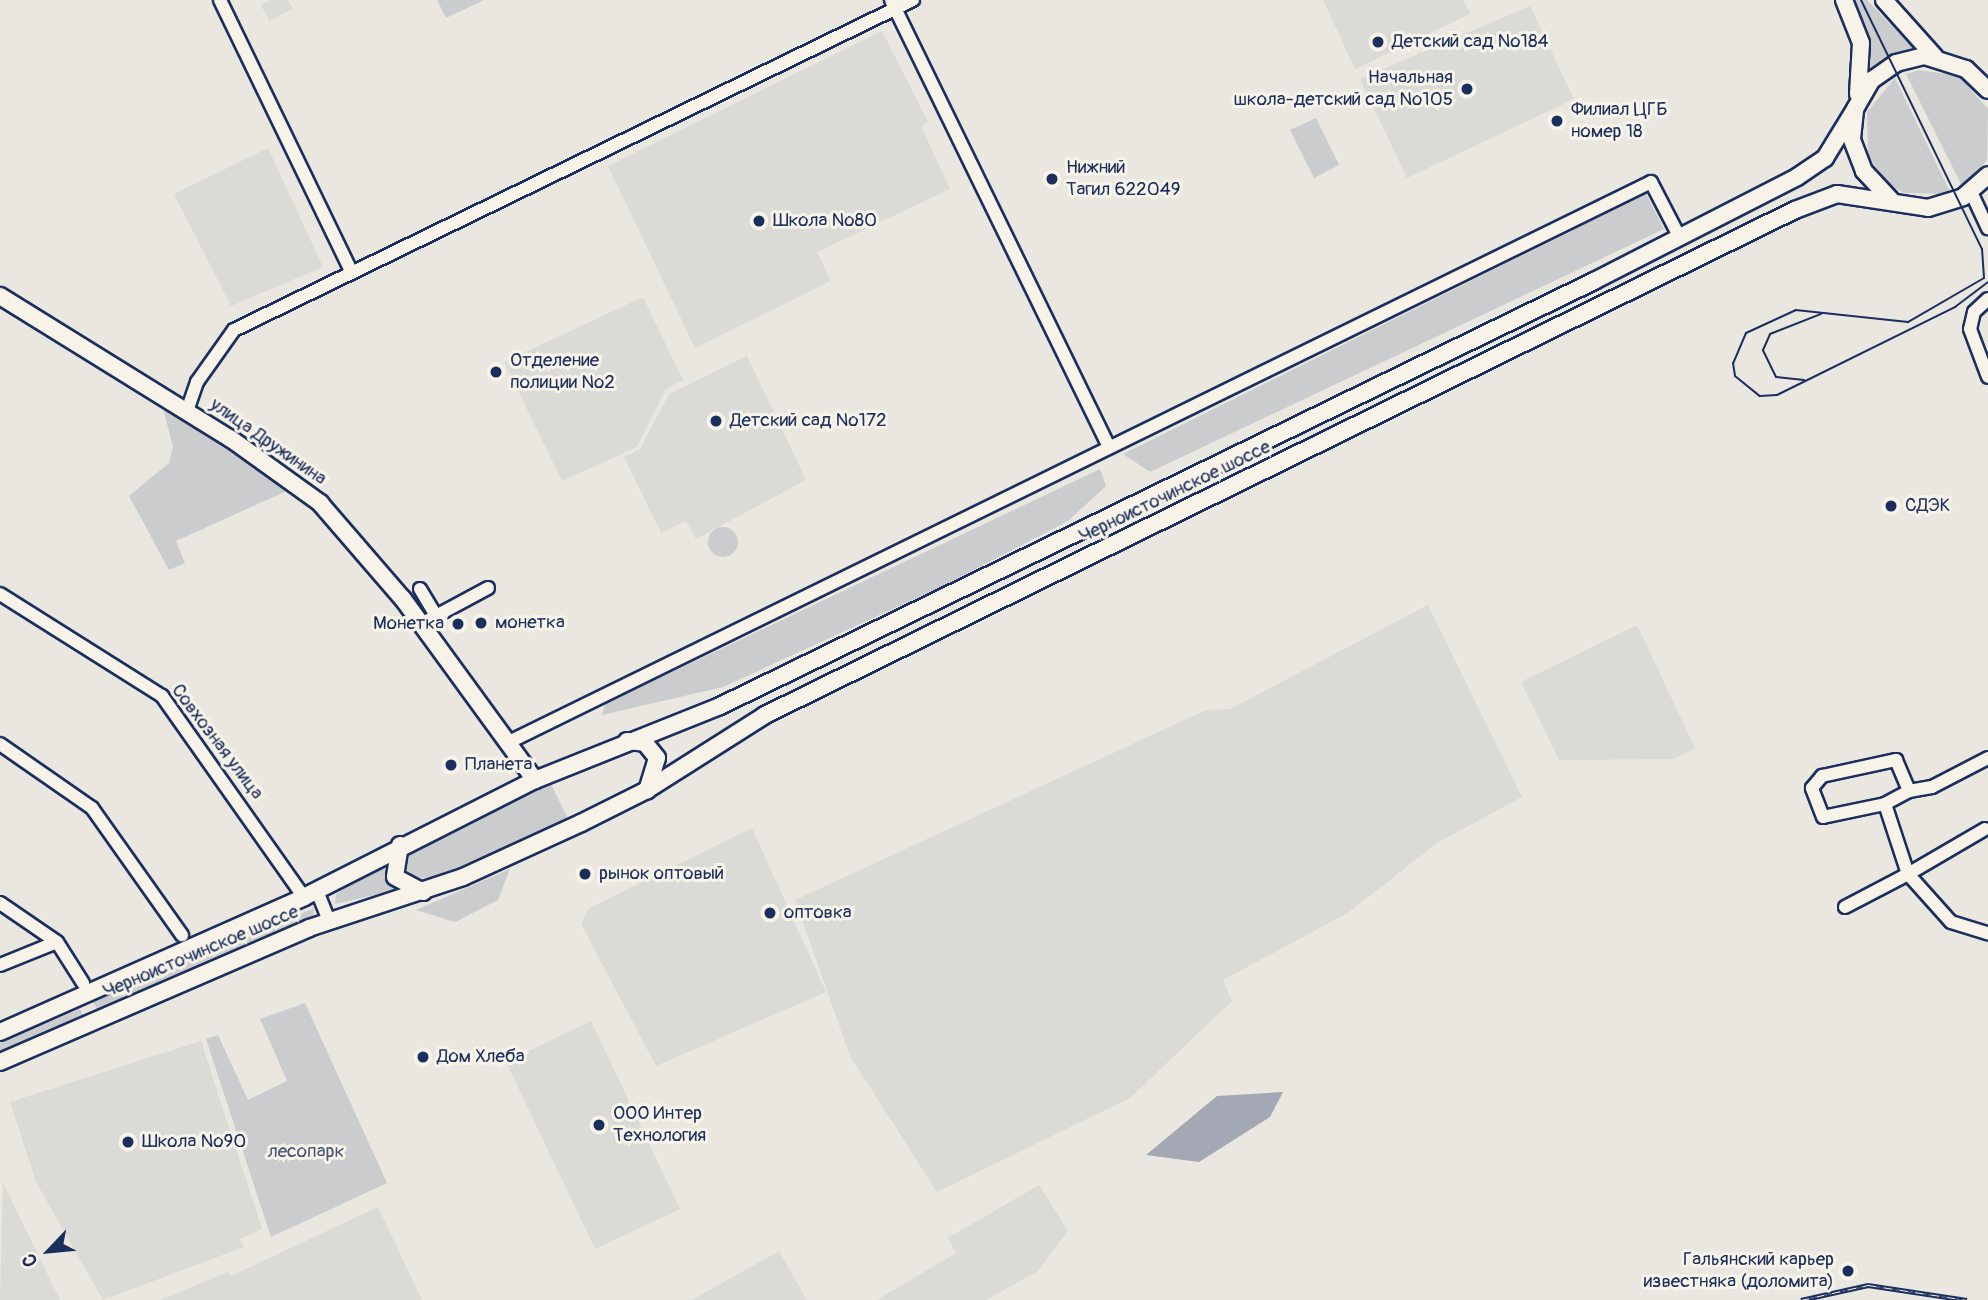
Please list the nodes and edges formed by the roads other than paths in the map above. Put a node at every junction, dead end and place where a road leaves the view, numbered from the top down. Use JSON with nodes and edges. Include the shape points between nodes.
{"nodes":[{"id":1,"x":220,"y":0,"type":"edge"},
{"id":2,"x":913,"y":0,"type":"edge"},
{"id":3,"x":1844,"y":0,"type":"edge"},
{"id":4,"x":1884,"y":0,"type":"edge"},
{"id":5,"x":892,"y":4,"type":"edge"},
{"id":6,"x":1937,"y":59,"type":"junction"},
{"id":7,"x":1955,"y":64,"type":"junction"},
{"id":8,"x":1988,"y":68,"type":"edge"},
{"id":9,"x":1988,"y":90,"type":"edge"},
{"id":10,"x":1857,"y":105,"type":"junction"},
{"id":11,"x":1988,"y":175,"type":"edge"},
{"id":12,"x":1971,"y":192,"type":"junction"},
{"id":13,"x":1896,"y":203,"type":"junction"},
{"id":14,"x":1713,"y":218,"type":"junction"},
{"id":15,"x":1988,"y":228,"type":"edge"},
{"id":16,"x":1679,"y":236,"type":"junction"},
{"id":17,"x":1727,"y":242,"type":"junction"},
{"id":18,"x":352,"y":273,"type":"junction"},
{"id":19,"x":0,"y":296,"type":"edge"},
{"id":20,"x":1988,"y":299,"type":"edge"},
{"id":21,"x":1988,"y":377,"type":"edge"},
{"id":22,"x":187,"y":411,"type":"junction"},
{"id":23,"x":1110,"y":447,"type":"junction"},
{"id":24,"x":1245,"y":451,"type":"junction"},
{"id":25,"x":1258,"y":475,"type":"junction"},
{"id":26,"x":1055,"y":542,"type":"junction"},
{"id":27,"x":1068,"y":567,"type":"junction"},
{"id":28,"x":421,"y":589,"type":"dead end"},
{"id":29,"x":488,"y":589,"type":"dead end"},
{"id":30,"x":1,"y":598,"type":"edge"},
{"id":31,"x":436,"y":616,"type":"junction"},
{"id":32,"x":421,"y":624,"type":"junction"},
{"id":33,"x":852,"y":640,"type":"junction"},
{"id":34,"x":865,"y":666,"type":"junction"},
{"id":35,"x":624,"y":740,"type":"junction"},
{"id":36,"x":0,"y":744,"type":"edge"},
{"id":37,"x":507,"y":744,"type":"junction"},
{"id":38,"x":1988,"y":758,"type":"edge"},
{"id":39,"x":535,"y":780,"type":"junction"},
{"id":40,"x":647,"y":790,"type":"junction"},
{"id":41,"x":1909,"y":791,"type":"junction"},
{"id":42,"x":1885,"y":804,"type":"junction"},
{"id":43,"x":1985,"y":829,"type":"dead end"},
{"id":44,"x":400,"y":845,"type":"junction"},
{"id":45,"x":1908,"y":874,"type":"junction"},
{"id":46,"x":424,"y":892,"type":"junction"},
{"id":47,"x":311,"y":894,"type":"junction"},
{"id":48,"x":0,"y":904,"type":"edge"},
{"id":49,"x":1845,"y":907,"type":"dead end"},
{"id":50,"x":330,"y":920,"type":"junction"},
{"id":51,"x":1988,"y":933,"type":"edge"},
{"id":52,"x":181,"y":935,"type":"dead end"},
{"id":53,"x":57,"y":942,"type":"junction"},
{"id":54,"x":0,"y":965,"type":"edge"},
{"id":55,"x":83,"y":983,"type":"dead end"},
{"id":56,"x":0,"y":1032,"type":"edge"},
{"id":57,"x":0,"y":1062,"type":"edge"}],
"edges":[{"from":1,"to":18,"type":"street"},
{"from":2,"to":5,"type":"street"},
{"from":3,"to":10,"type":"main road","via":[[1860,43]]},
{"from":4,"to":6,"type":"main road"},
{"from":5,"to":18,"type":"street"},
{"from":5,"to":23,"type":"street"},
{"from":6,"to":7,"type":"main road","name":"Черноисточинское шоссе"},
{"from":6,"to":10,"type":"main road","name":"Черноисточинское шоссе","via":[[1896,63]]},
{"from":7,"to":8,"type":"main road","name":"Черноисточинское шоссе"},
{"from":7,"to":9,"type":"main road","name":"Черноисточинское шоссе"},
{"from":10,"to":13,"type":"main road","via":[[1857,160],[1874,186]]},
{"from":10,"to":14,"type":"main road","name":"Черноисточинское шоссе","via":[[1825,158]]},
{"from":11,"to":12,"type":"main road","name":"Черноисточинское шоссе"},
{"from":12,"to":13,"type":"main road","name":"Черноисточинское шоссе","via":[[1928,208]]},
{"from":12,"to":15,"type":"street"},
{"from":13,"to":17,"type":"main road","name":"Черноисточинское шоссе","via":[[1837,194]]},
{"from":14,"to":16,"type":"main road","name":"Черноисточинское шоссе"},
{"from":14,"to":17,"type":"main road","via":[[1726,226]]},
{"from":16,"to":23,"type":"street","via":[[1651,182]]},
{"from":16,"to":24,"type":"main road","name":"Черноисточинское шоссе"},
{"from":17,"to":25,"type":"main road","name":"Черноисточинское шоссе"},
{"from":18,"to":22,"type":"street","via":[[224,337]]},
{"from":19,"to":22,"type":"main road","name":"улица Дружинина"},
{"from":20,"to":21,"type":"street","via":[[1974,312],[1970,329]]},
{"from":22,"to":32,"type":"main road","name":"улица Дружинина","via":[[320,503]]},
{"from":23,"to":37,"type":"street"},
{"from":24,"to":25,"type":"main road"},
{"from":24,"to":26,"type":"main road","name":"Черноисточинское шоссе"},
{"from":25,"to":27,"type":"main road","name":"Черноисточинское шоссе"},
{"from":26,"to":27,"type":"main road"},
{"from":26,"to":33,"type":"main road","name":"Черноисточинское шоссе"},
{"from":27,"to":34,"type":"main road","name":"Черноисточинское шоссе"},
{"from":28,"to":31,"type":"street"},
{"from":29,"to":31,"type":"street"},
{"from":30,"to":47,"type":"street","name":"Совхозная улица","via":[[162,696]]},
{"from":31,"to":32,"type":"street"},
{"from":32,"to":37,"type":"main road","name":"улица Дружинина"},
{"from":33,"to":34,"type":"main road"},
{"from":33,"to":35,"type":"main road","name":"Черноисточинское шоссе","via":[[720,706]]},
{"from":34,"to":40,"type":"main road","name":"Черноисточинское шоссе","via":[[765,715]]},
{"from":35,"to":39,"type":"main road","name":"Черноисточинское шоссе"},
{"from":35,"to":40,"type":"main road","via":[[645,743],[657,758]]},
{"from":36,"to":52,"type":"street","via":[[92,808]]},
{"from":37,"to":39,"type":"main road","name":"улица Дружинина"},
{"from":38,"to":41,"type":"street","via":[[1932,788]]},
{"from":39,"to":44,"type":"main road","name":"Черноисточинское шоссе"},
{"from":40,"to":46,"type":"main road","name":"Черноисточинское шоссе"},
{"from":41,"to":42,"type":"street"},
{"from":41,"to":42,"type":"street","via":[[1896,760],[1822,776],[1812,788],[1823,817]]},
{"from":42,"to":45,"type":"street"},
{"from":43,"to":45,"type":"street"},
{"from":44,"to":46,"type":"main road","via":[[395,877]]},
{"from":44,"to":47,"type":"main road","name":"Черноисточинское шоссе"},
{"from":45,"to":49,"type":"street"},
{"from":45,"to":51,"type":"street","via":[[1951,922]]},
{"from":46,"to":50,"type":"main road","name":"Черноисточинское шоссе"},
{"from":47,"to":50,"type":"street","name":"Совхозная улица"},
{"from":47,"to":56,"type":"main road","name":"Черноисточинское шоссе"},
{"from":48,"to":53,"type":"street"},
{"from":50,"to":57,"type":"main road","name":"Черноисточинское шоссе"},
{"from":53,"to":54,"type":"street"},
{"from":53,"to":55,"type":"street"}]}
